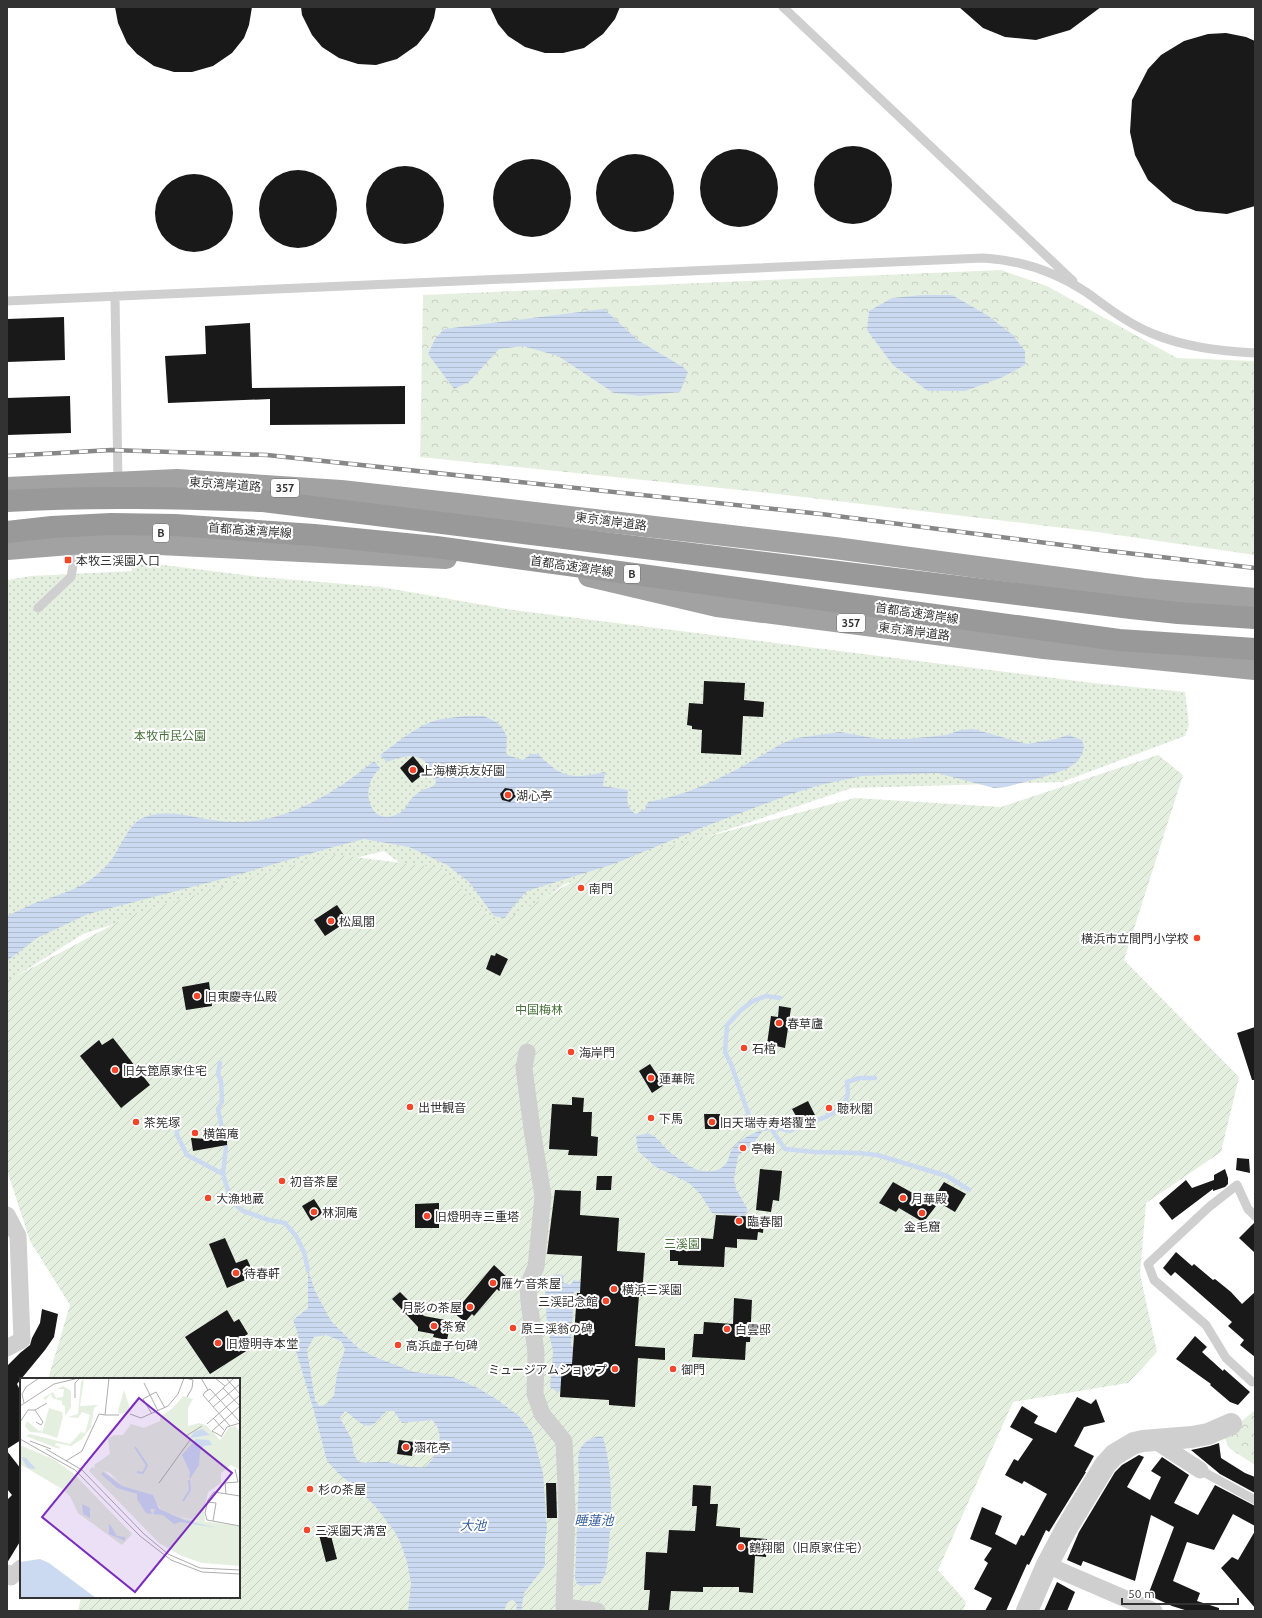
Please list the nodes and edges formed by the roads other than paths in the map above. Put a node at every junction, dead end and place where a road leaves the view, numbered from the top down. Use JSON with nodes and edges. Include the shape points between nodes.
{"nodes":[{"id":1,"x":783,"y":7,"type":"edge"},
{"id":2,"x":1084,"y":291,"type":"junction"},
{"id":3,"x":115,"y":296,"type":"junction"},
{"id":4,"x":7,"y":301,"type":"edge"},
{"id":5,"x":1255,"y":353,"type":"edge"},
{"id":6,"x":118,"y":483,"type":"junction"},
{"id":7,"x":7,"y":488,"type":"edge"},
{"id":8,"x":7,"y":501,"type":"edge"},
{"id":9,"x":562,"y":516,"type":"junction"},
{"id":10,"x":7,"y":532,"type":"edge"},
{"id":11,"x":314,"y":535,"type":"junction"},
{"id":12,"x":7,"y":540,"type":"edge"},
{"id":13,"x":118,"y":542,"type":"junction"},
{"id":14,"x":77,"y":544,"type":"junction"},
{"id":15,"x":7,"y":549,"type":"edge"},
{"id":16,"x":553,"y":568,"type":"junction"},
{"id":17,"x":1255,"y":599,"type":"edge"},
{"id":18,"x":38,"y":608,"type":"dead end"},
{"id":19,"x":1255,"y":618,"type":"edge"},
{"id":20,"x":1255,"y":623,"type":"edge"},
{"id":21,"x":1255,"y":642,"type":"edge"},
{"id":22,"x":1255,"y":649,"type":"edge"},
{"id":23,"x":1255,"y":669,"type":"edge"},
{"id":24,"x":527,"y":1052,"type":"dead end"},
{"id":25,"x":1255,"y":1216,"type":"edge"},
{"id":26,"x":8,"y":1220,"type":"edge"},
{"id":27,"x":7,"y":1348,"type":"edge"},
{"id":28,"x":1252,"y":1382,"type":"dead end"},
{"id":29,"x":1231,"y":1424,"type":"dead end"},
{"id":30,"x":1154,"y":1440,"type":"junction"},
{"id":31,"x":1200,"y":1470,"type":"joint"},
{"id":32,"x":1255,"y":1500,"type":"edge"},
{"id":33,"x":1047,"y":1565,"type":"junction"},
{"id":34,"x":20,"y":1569,"type":"edge"},
{"id":35,"x":7,"y":1573,"type":"edge"},
{"id":36,"x":597,"y":1611,"type":"edge"},
{"id":37,"x":1027,"y":1611,"type":"edge"},
{"id":38,"x":1154,"y":1611,"type":"edge"}],
"edges":[{"from":1,"to":2,"type":"lane"},
{"from":2,"to":3,"type":"lane","via":[[1049,272],[1025,264],[983,258]]},
{"from":2,"to":5,"type":"lane","via":[[1129,322],[1180,344],[1202,349]]},
{"from":3,"to":4,"type":"lane"},
{"from":3,"to":6,"type":"lane"},
{"from":6,"to":7,"type":"highway","name":"東京湾岸道路","number":"357"},
{"from":6,"to":9,"type":"highway","name":"東京湾岸道路","number":"357","via":[[177,480],[341,492]]},
{"from":6,"to":13,"type":"lane"},
{"from":8,"to":19,"type":"highway","number":"B","bridge":true,"via":[[170,497],[263,501],[1131,608]]},
{"from":9,"to":17,"type":"highway","name":"東京湾岸道路","number":"357","via":[[835,548],[1143,589]]},
{"from":9,"to":20,"type":"highway","name":"東京湾岸道路","number":"357","bridge":true,"via":[[766,567],[1182,618]]},
{"from":10,"to":11,"type":"highway","name":"首都高速湾岸線","number":"B","bridge":true,"via":[[111,524],[175,525]]},
{"from":11,"to":12,"type":"highway","number":"B","bridge":true,"via":[[270,539],[178,533],[69,535]]},
{"from":11,"to":22,"type":"highway","name":"首都高速湾岸線","number":"B","bridge":true,"via":[[436,547],[1119,640]]},
{"from":13,"to":14,"type":"highway","name":"東京湾岸道路","number":"357"},
{"from":13,"to":16,"type":"highway","name":"東京湾岸道路","number":"357","via":[[451,558]]},
{"from":14,"to":15,"type":"highway","name":"東京湾岸道路","number":"357"},
{"from":14,"to":18,"type":"lane","via":[[71,577]]},
{"from":16,"to":21,"type":"highway","name":"東京湾岸道路","number":"357","bridge":true,"via":[[1044,624],[1119,635],[1229,643]]},
{"from":16,"to":23,"type":"highway","name":"東京湾岸道路","number":"357","via":[[717,606],[1044,648]]},
{"from":24,"to":36,"type":"street","via":[[524,1068],[543,1196],[536,1267],[528,1285],[536,1352],[536,1394],[542,1414],[564,1441],[567,1511],[564,1607]]},
{"from":25,"to":28,"type":"lane","via":[[1248,1209],[1237,1186],[1148,1264],[1154,1280],[1206,1326],[1226,1358]]},
{"from":26,"to":27,"type":"street","via":[[18,1236],[22,1340]]},
{"from":29,"to":30,"type":"street","via":[[1208,1434]]},
{"from":30,"to":31,"type":"street"},
{"from":30,"to":33,"type":"street","via":[[1134,1444],[1114,1455],[1105,1465]]},
{"from":31,"to":32,"type":"lane"},
{"from":33,"to":37,"type":"street"},
{"from":33,"to":38,"type":"street"},
{"from":34,"to":35,"type":"street","via":[[11,1577]]}]}
